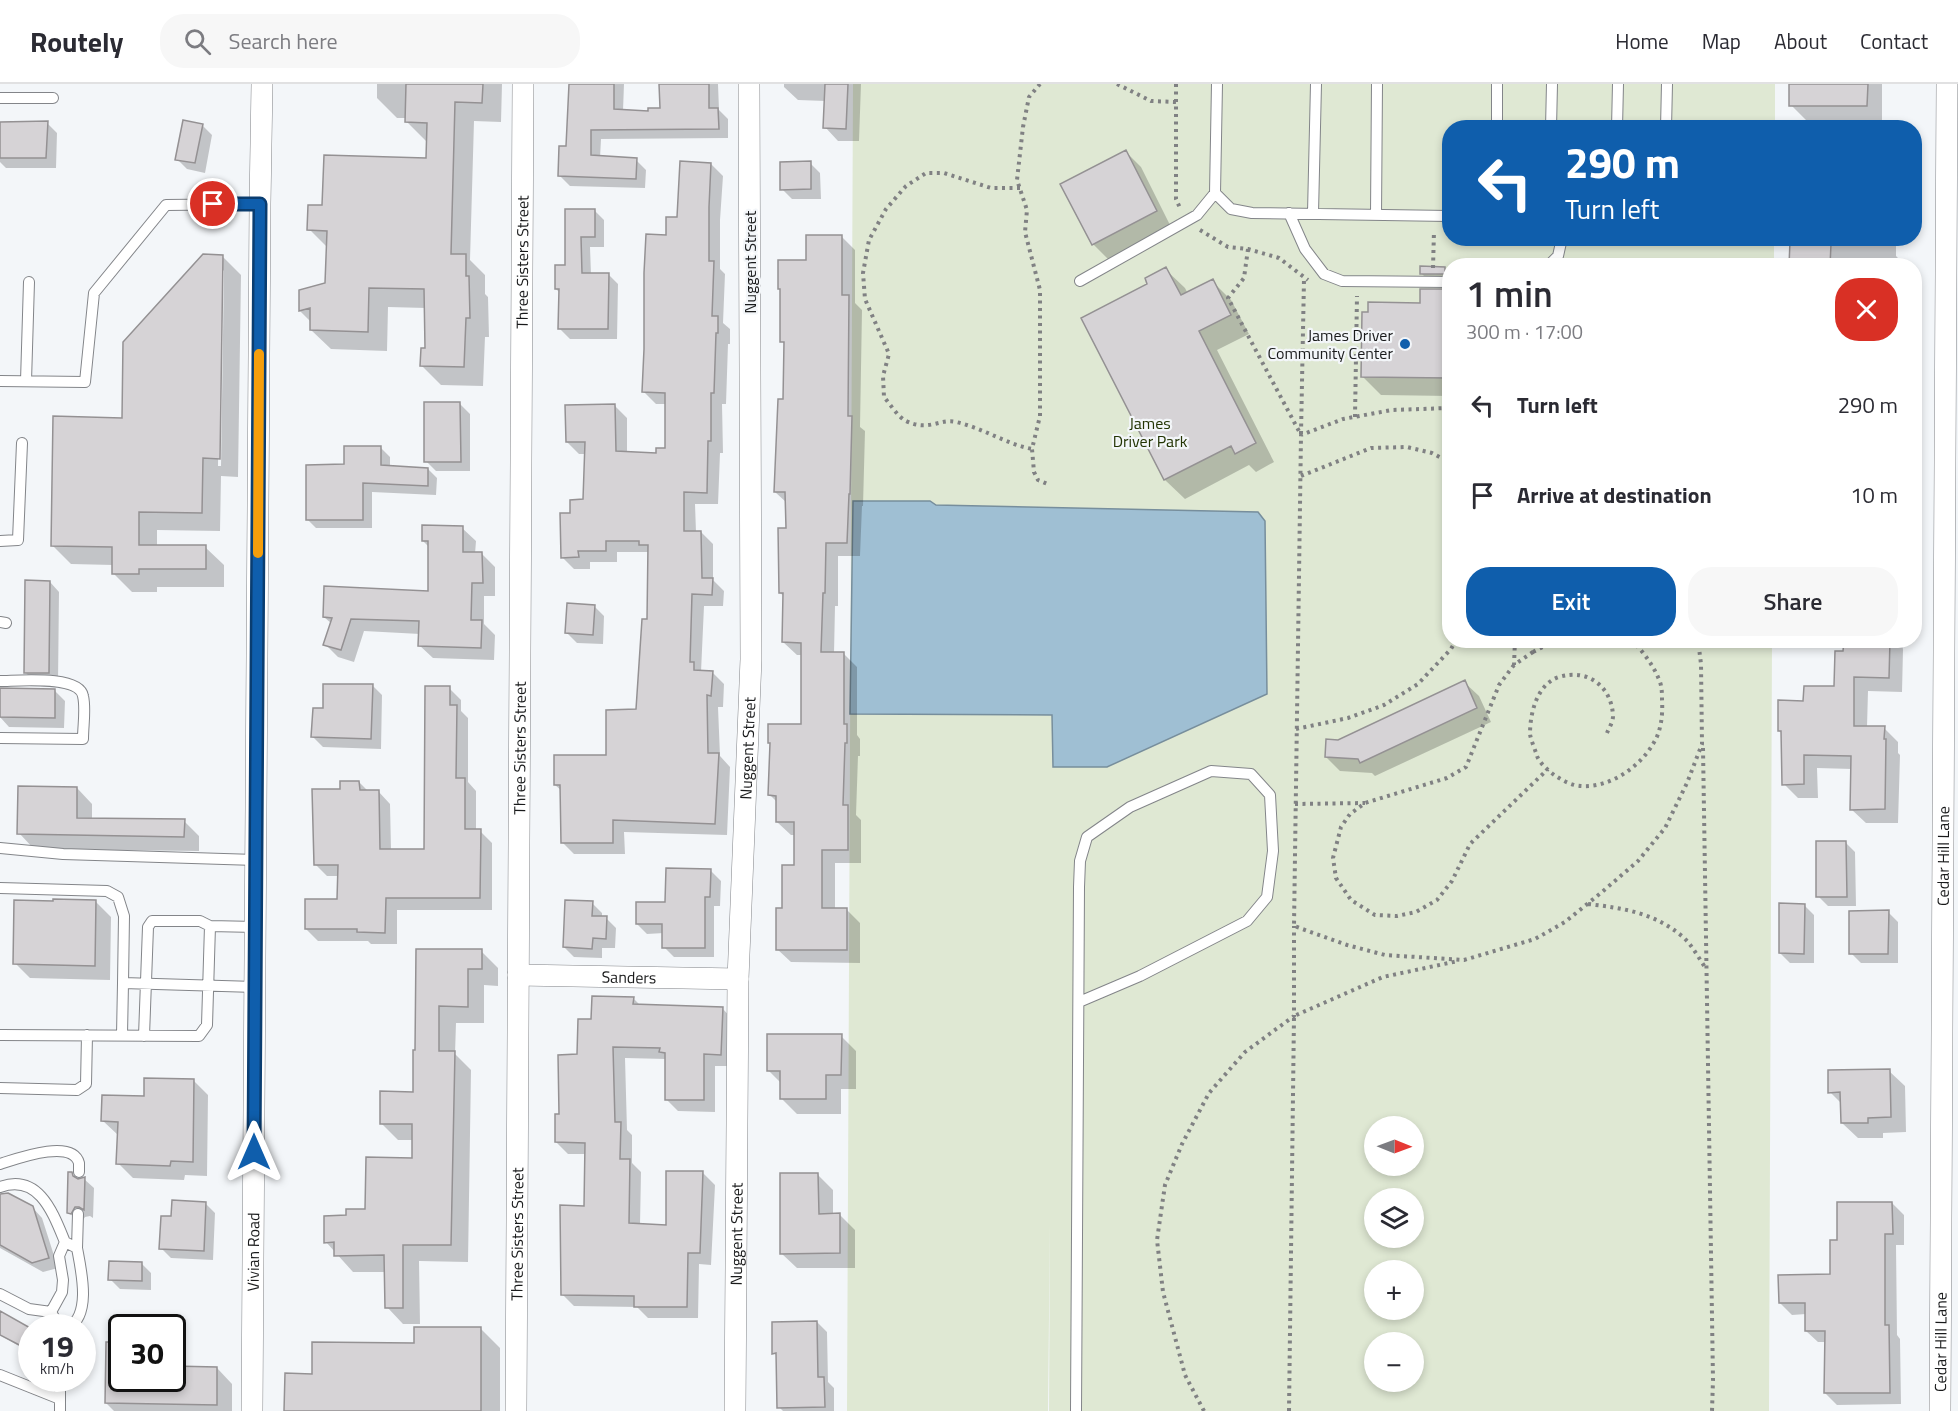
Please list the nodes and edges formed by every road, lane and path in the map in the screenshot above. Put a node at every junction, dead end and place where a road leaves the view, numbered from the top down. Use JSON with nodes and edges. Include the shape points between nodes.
{"nodes":[{"id":1,"x":262,"y":84,"type":"edge"},
{"id":2,"x":523,"y":84,"type":"edge"},
{"id":3,"x":749,"y":84,"type":"edge"},
{"id":4,"x":1040,"y":84,"type":"edge"},
{"id":5,"x":1117,"y":84,"type":"edge"},
{"id":6,"x":1176,"y":84,"type":"edge"},
{"id":7,"x":1217,"y":84,"type":"edge"},
{"id":8,"x":1316,"y":84,"type":"edge"},
{"id":9,"x":1377,"y":84,"type":"edge"},
{"id":10,"x":1497,"y":84,"type":"edge"},
{"id":11,"x":1552,"y":84,"type":"edge"},
{"id":12,"x":1618,"y":84,"type":"edge"},
{"id":13,"x":1667,"y":84,"type":"edge"},
{"id":14,"x":1947,"y":84,"type":"edge"},
{"id":15,"x":0,"y":98,"type":"edge"},
{"id":16,"x":53,"y":98,"type":"dead end"},
{"id":17,"x":1176,"y":102,"type":"junction"},
{"id":18,"x":1497,"y":120,"type":"edge"},
{"id":19,"x":1551,"y":120,"type":"edge"},
{"id":20,"x":1617,"y":120,"type":"edge"},
{"id":21,"x":1666,"y":120,"type":"edge"},
{"id":22,"x":1020,"y":188,"type":"junction"},
{"id":23,"x":1215,"y":193,"type":"junction"},
{"id":24,"x":260,"y":204,"type":"junction"},
{"id":25,"x":1289,"y":213,"type":"junction"},
{"id":26,"x":1313,"y":213,"type":"junction"},
{"id":27,"x":1376,"y":214,"type":"junction"},
{"id":28,"x":1434,"y":216,"type":"junction"},
{"id":29,"x":1442,"y":216,"type":"edge"},
{"id":30,"x":1185,"y":221,"type":"junction"},
{"id":31,"x":1248,"y":249,"type":"junction"},
{"id":32,"x":1304,"y":279,"type":"junction"},
{"id":33,"x":1080,"y":281,"type":"dead end"},
{"id":34,"x":29,"y":282,"type":"dead end"},
{"id":35,"x":1433,"y":282,"type":"junction"},
{"id":36,"x":1442,"y":282,"type":"edge"},
{"id":37,"x":1315,"y":283,"type":"dead end"},
{"id":38,"x":1357,"y":292,"type":"dead end"},
{"id":39,"x":0,"y":381,"type":"edge"},
{"id":40,"x":26,"y":381,"type":"junction"},
{"id":41,"x":1442,"y":408,"type":"edge"},
{"id":42,"x":1355,"y":417,"type":"junction"},
{"id":43,"x":1301,"y":435,"type":"junction"},
{"id":44,"x":22,"y":442,"type":"dead end"},
{"id":45,"x":1032,"y":449,"type":"junction"},
{"id":46,"x":1442,"y":458,"type":"edge"},
{"id":47,"x":1301,"y":476,"type":"junction"},
{"id":48,"x":1050,"y":484,"type":"dead end"},
{"id":49,"x":0,"y":541,"type":"edge"},
{"id":50,"x":1452,"y":648,"type":"edge"},
{"id":51,"x":1515,"y":648,"type":"edge"},
{"id":52,"x":1533,"y":648,"type":"edge"},
{"id":53,"x":1541,"y":648,"type":"edge"},
{"id":54,"x":1639,"y":648,"type":"edge"},
{"id":55,"x":1699,"y":648,"type":"edge"},
{"id":56,"x":1533,"y":652,"type":"junction"},
{"id":57,"x":1514,"y":665,"type":"junction"},
{"id":58,"x":0,"y":681,"type":"edge"},
{"id":59,"x":1296,"y":729,"type":"junction"},
{"id":60,"x":1607,"y":733,"type":"dead end"},
{"id":61,"x":0,"y":738,"type":"edge"},
{"id":62,"x":1702,"y":744,"type":"junction"},
{"id":63,"x":1548,"y":769,"type":"junction"},
{"id":64,"x":1365,"y":803,"type":"junction"},
{"id":65,"x":1295,"y":804,"type":"junction"},
{"id":66,"x":0,"y":848,"type":"edge"},
{"id":67,"x":256,"y":860,"type":"junction"},
{"id":68,"x":0,"y":888,"type":"edge"},
{"id":69,"x":1587,"y":904,"type":"junction"},
{"id":70,"x":210,"y":926,"type":"junction"},
{"id":71,"x":1294,"y":926,"type":"junction"},
{"id":72,"x":256,"y":927,"type":"junction"},
{"id":73,"x":1464,"y":960,"type":"junction"},
{"id":74,"x":1706,"y":969,"type":"junction"},
{"id":75,"x":518,"y":975,"type":"junction"},
{"id":76,"x":738,"y":979,"type":"junction"},
{"id":77,"x":123,"y":983,"type":"junction"},
{"id":78,"x":146,"y":985,"type":"junction"},
{"id":79,"x":208,"y":986,"type":"junction"},
{"id":80,"x":255,"y":987,"type":"junction"},
{"id":81,"x":1078,"y":1002,"type":"junction"},
{"id":82,"x":1294,"y":1016,"type":"junction"},
{"id":83,"x":0,"y":1035,"type":"edge"},
{"id":84,"x":87,"y":1035,"type":"junction"},
{"id":85,"x":122,"y":1035,"type":"junction"},
{"id":86,"x":144,"y":1036,"type":"junction"},
{"id":87,"x":0,"y":1088,"type":"edge"},
{"id":88,"x":1950,"y":1148,"type":"edge"},
{"id":89,"x":0,"y":1164,"type":"edge"},
{"id":90,"x":79,"y":1172,"type":"dead end"},
{"id":91,"x":0,"y":1175,"type":"edge"},
{"id":92,"x":12,"y":1183,"type":"junction"},
{"id":93,"x":0,"y":1187,"type":"edge"},
{"id":94,"x":78,"y":1214,"type":"dead end"},
{"id":95,"x":65,"y":1242,"type":"junction"},
{"id":96,"x":77,"y":1248,"type":"junction"},
{"id":97,"x":0,"y":1294,"type":"edge"},
{"id":98,"x":51,"y":1312,"type":"joint"},
{"id":99,"x":79,"y":1314,"type":"edge"},
{"id":100,"x":0,"y":1375,"type":"edge"},
{"id":101,"x":60,"y":1392,"type":"edge"},
{"id":102,"x":60,"y":1398,"type":"junction"},
{"id":103,"x":60,"y":1411,"type":"edge"},
{"id":104,"x":252,"y":1411,"type":"edge"},
{"id":105,"x":516,"y":1411,"type":"edge"},
{"id":106,"x":735,"y":1411,"type":"edge"},
{"id":107,"x":1076,"y":1411,"type":"edge"},
{"id":108,"x":1204,"y":1411,"type":"edge"},
{"id":109,"x":1289,"y":1411,"type":"edge"},
{"id":110,"x":1712,"y":1411,"type":"edge"},
{"id":111,"x":1940,"y":1411,"type":"edge"}],
"edges":[{"from":1,"to":24,"type":"street","name":"Vivian Road"},
{"from":2,"to":75,"type":"street","name":"Three Sisters Street"},
{"from":3,"to":76,"type":"street","name":"Nuggent Street","via":[[751,658]]},
{"from":4,"to":22,"type":"path","via":[[1029,97],[1023,127],[1017,180]]},
{"from":5,"to":17,"type":"path","via":[[1151,101]]},
{"from":6,"to":17,"type":"path"},
{"from":7,"to":23,"type":"lane"},
{"from":8,"to":26,"type":"lane"},
{"from":9,"to":27,"type":"lane"},
{"from":10,"to":18,"type":"lane"},
{"from":11,"to":19,"type":"lane"},
{"from":12,"to":20,"type":"lane"},
{"from":13,"to":21,"type":"lane"},
{"from":14,"to":88,"type":"street","name":"Cedar Hill Lane"},
{"from":15,"to":16,"type":"lane"},
{"from":17,"to":30,"type":"path","via":[[1176,199]]},
{"from":22,"to":45,"type":"path","via":[[1027,210],[1025,232],[1040,290],[1040,416]]},
{"from":22,"to":45,"type":"path","via":[[991,188],[944,173],[926,173],[906,186],[886,209],[869,240],[862,273],[865,299],[889,354],[883,376],[884,397],[904,421],[926,427],[953,421]]},
{"from":23,"to":25,"type":"lane","via":[[1232,209]]},
{"from":23,"to":30,"type":"lane","via":[[1197,215]]},
{"from":24,"to":40,"type":"lane","via":[[166,205],[94,293],[85,382]]},
{"from":24,"to":67,"type":"street","name":"Vivian Road"},
{"from":25,"to":26,"type":"lane"},
{"from":25,"to":35,"type":"lane","via":[[1305,249],[1324,274],[1342,281]]},
{"from":26,"to":27,"type":"lane"},
{"from":27,"to":28,"type":"lane"},
{"from":28,"to":29,"type":"lane"},
{"from":28,"to":35,"type":"path"},
{"from":30,"to":31,"type":"path","via":[[1228,247]]},
{"from":30,"to":33,"type":"lane"},
{"from":31,"to":32,"type":"path","via":[[1279,258]]},
{"from":31,"to":43,"type":"path","via":[[1244,278],[1228,298]]},
{"from":32,"to":37,"type":"path"},
{"from":32,"to":43,"type":"path"},
{"from":34,"to":40,"type":"lane"},
{"from":35,"to":36,"type":"lane"},
{"from":38,"to":42,"type":"path"},
{"from":39,"to":40,"type":"lane"},
{"from":41,"to":42,"type":"path","via":[[1392,410]]},
{"from":42,"to":43,"type":"path"},
{"from":43,"to":47,"type":"path"},
{"from":44,"to":49,"type":"lane","via":[[18,540]]},
{"from":45,"to":48,"type":"path","via":[[1038,480]]},
{"from":46,"to":47,"type":"path","via":[[1407,447],[1371,448]]},
{"from":47,"to":59,"type":"path"},
{"from":50,"to":59,"type":"path","via":[[1418,684],[1384,705],[1348,718]]},
{"from":51,"to":57,"type":"path"},
{"from":52,"to":56,"type":"path"},
{"from":53,"to":56,"type":"path"},
{"from":54,"to":63,"type":"path","via":[[1661,684],[1663,716],[1654,744],[1618,778],[1597,785],[1579,786]]},
{"from":55,"to":62,"type":"path"},
{"from":56,"to":57,"type":"path"},
{"from":57,"to":64,"type":"path","via":[[1499,685],[1466,767],[1447,778]]},
{"from":58,"to":61,"type":"lane","via":[[62,682],[79,688],[83,696],[83,739]]},
{"from":59,"to":65,"type":"path"},
{"from":60,"to":63,"type":"path","via":[[1613,718],[1611,706],[1609,695],[1598,682],[1581,675],[1559,677],[1543,688],[1533,708],[1530,736],[1539,760]]},
{"from":62,"to":69,"type":"path","via":[[1665,828],[1638,861]]},
{"from":62,"to":74,"type":"path"},
{"from":63,"to":64,"type":"path","via":[[1470,844],[1452,881],[1437,900],[1416,912],[1397,916],[1375,915],[1352,900],[1336,878],[1333,858],[1341,827]]},
{"from":64,"to":65,"type":"path"},
{"from":65,"to":71,"type":"path"},
{"from":66,"to":67,"type":"lane","via":[[63,854]]},
{"from":67,"to":72,"type":"street","name":"Vivian Road"},
{"from":68,"to":77,"type":"lane","via":[[107,891],[118,897],[124,916]]},
{"from":69,"to":73,"type":"path","via":[[1535,939]]},
{"from":69,"to":74,"type":"path","via":[[1627,909],[1658,920],[1684,938]]},
{"from":70,"to":72,"type":"lane"},
{"from":70,"to":78,"type":"lane","via":[[200,921],[152,921],[148,927]]},
{"from":70,"to":79,"type":"lane"},
{"from":71,"to":73,"type":"path","via":[[1385,955]]},
{"from":71,"to":82,"type":"path"},
{"from":72,"to":80,"type":"street","name":"Vivian Road"},
{"from":73,"to":82,"type":"path","via":[[1383,977]]},
{"from":74,"to":110,"type":"path"},
{"from":75,"to":76,"type":"street","name":"Sanders"},
{"from":75,"to":105,"type":"street","name":"Three Sisters Street"},
{"from":76,"to":106,"type":"street","name":"Nuggent Street"},
{"from":77,"to":78,"type":"lane"},
{"from":77,"to":85,"type":"lane"},
{"from":78,"to":79,"type":"lane"},
{"from":78,"to":86,"type":"lane"},
{"from":79,"to":80,"type":"lane"},
{"from":79,"to":86,"type":"lane","via":[[207,1025],[199,1036]]},
{"from":80,"to":104,"type":"street","name":"Vivian Road"},
{"from":81,"to":81,"type":"lane","via":[[1080,861],[1087,837],[1130,807],[1211,771],[1251,774],[1270,795],[1273,851],[1267,897],[1247,921],[1140,976]]},
{"from":81,"to":107,"type":"lane"},
{"from":82,"to":108,"type":"path","via":[[1245,1052],[1209,1093],[1165,1185],[1157,1240],[1162,1292],[1185,1375]]},
{"from":82,"to":109,"type":"path"},
{"from":83,"to":84,"type":"lane"},
{"from":84,"to":85,"type":"lane"},
{"from":84,"to":87,"type":"lane","via":[[86,1084],[77,1090]]},
{"from":85,"to":86,"type":"lane"},
{"from":88,"to":111,"type":"street","name":"Cedar Hill Lane"},
{"from":89,"to":90,"type":"lane","via":[[61,1150],[79,1161]]},
{"from":91,"to":92,"type":"lane"},
{"from":92,"to":93,"type":"lane"},
{"from":92,"to":95,"type":"lane","via":[[26,1185],[43,1198]]},
{"from":94,"to":96,"type":"lane"},
{"from":95,"to":96,"type":"lane"},
{"from":95,"to":98,"type":"lane","via":[[59,1256],[62,1292]]},
{"from":96,"to":99,"type":"lane","via":[[82,1308]]},
{"from":97,"to":98,"type":"lane","via":[[29,1309]]},
{"from":100,"to":102,"type":"lane"},
{"from":101,"to":102,"type":"lane"},
{"from":102,"to":103,"type":"lane"}]}
